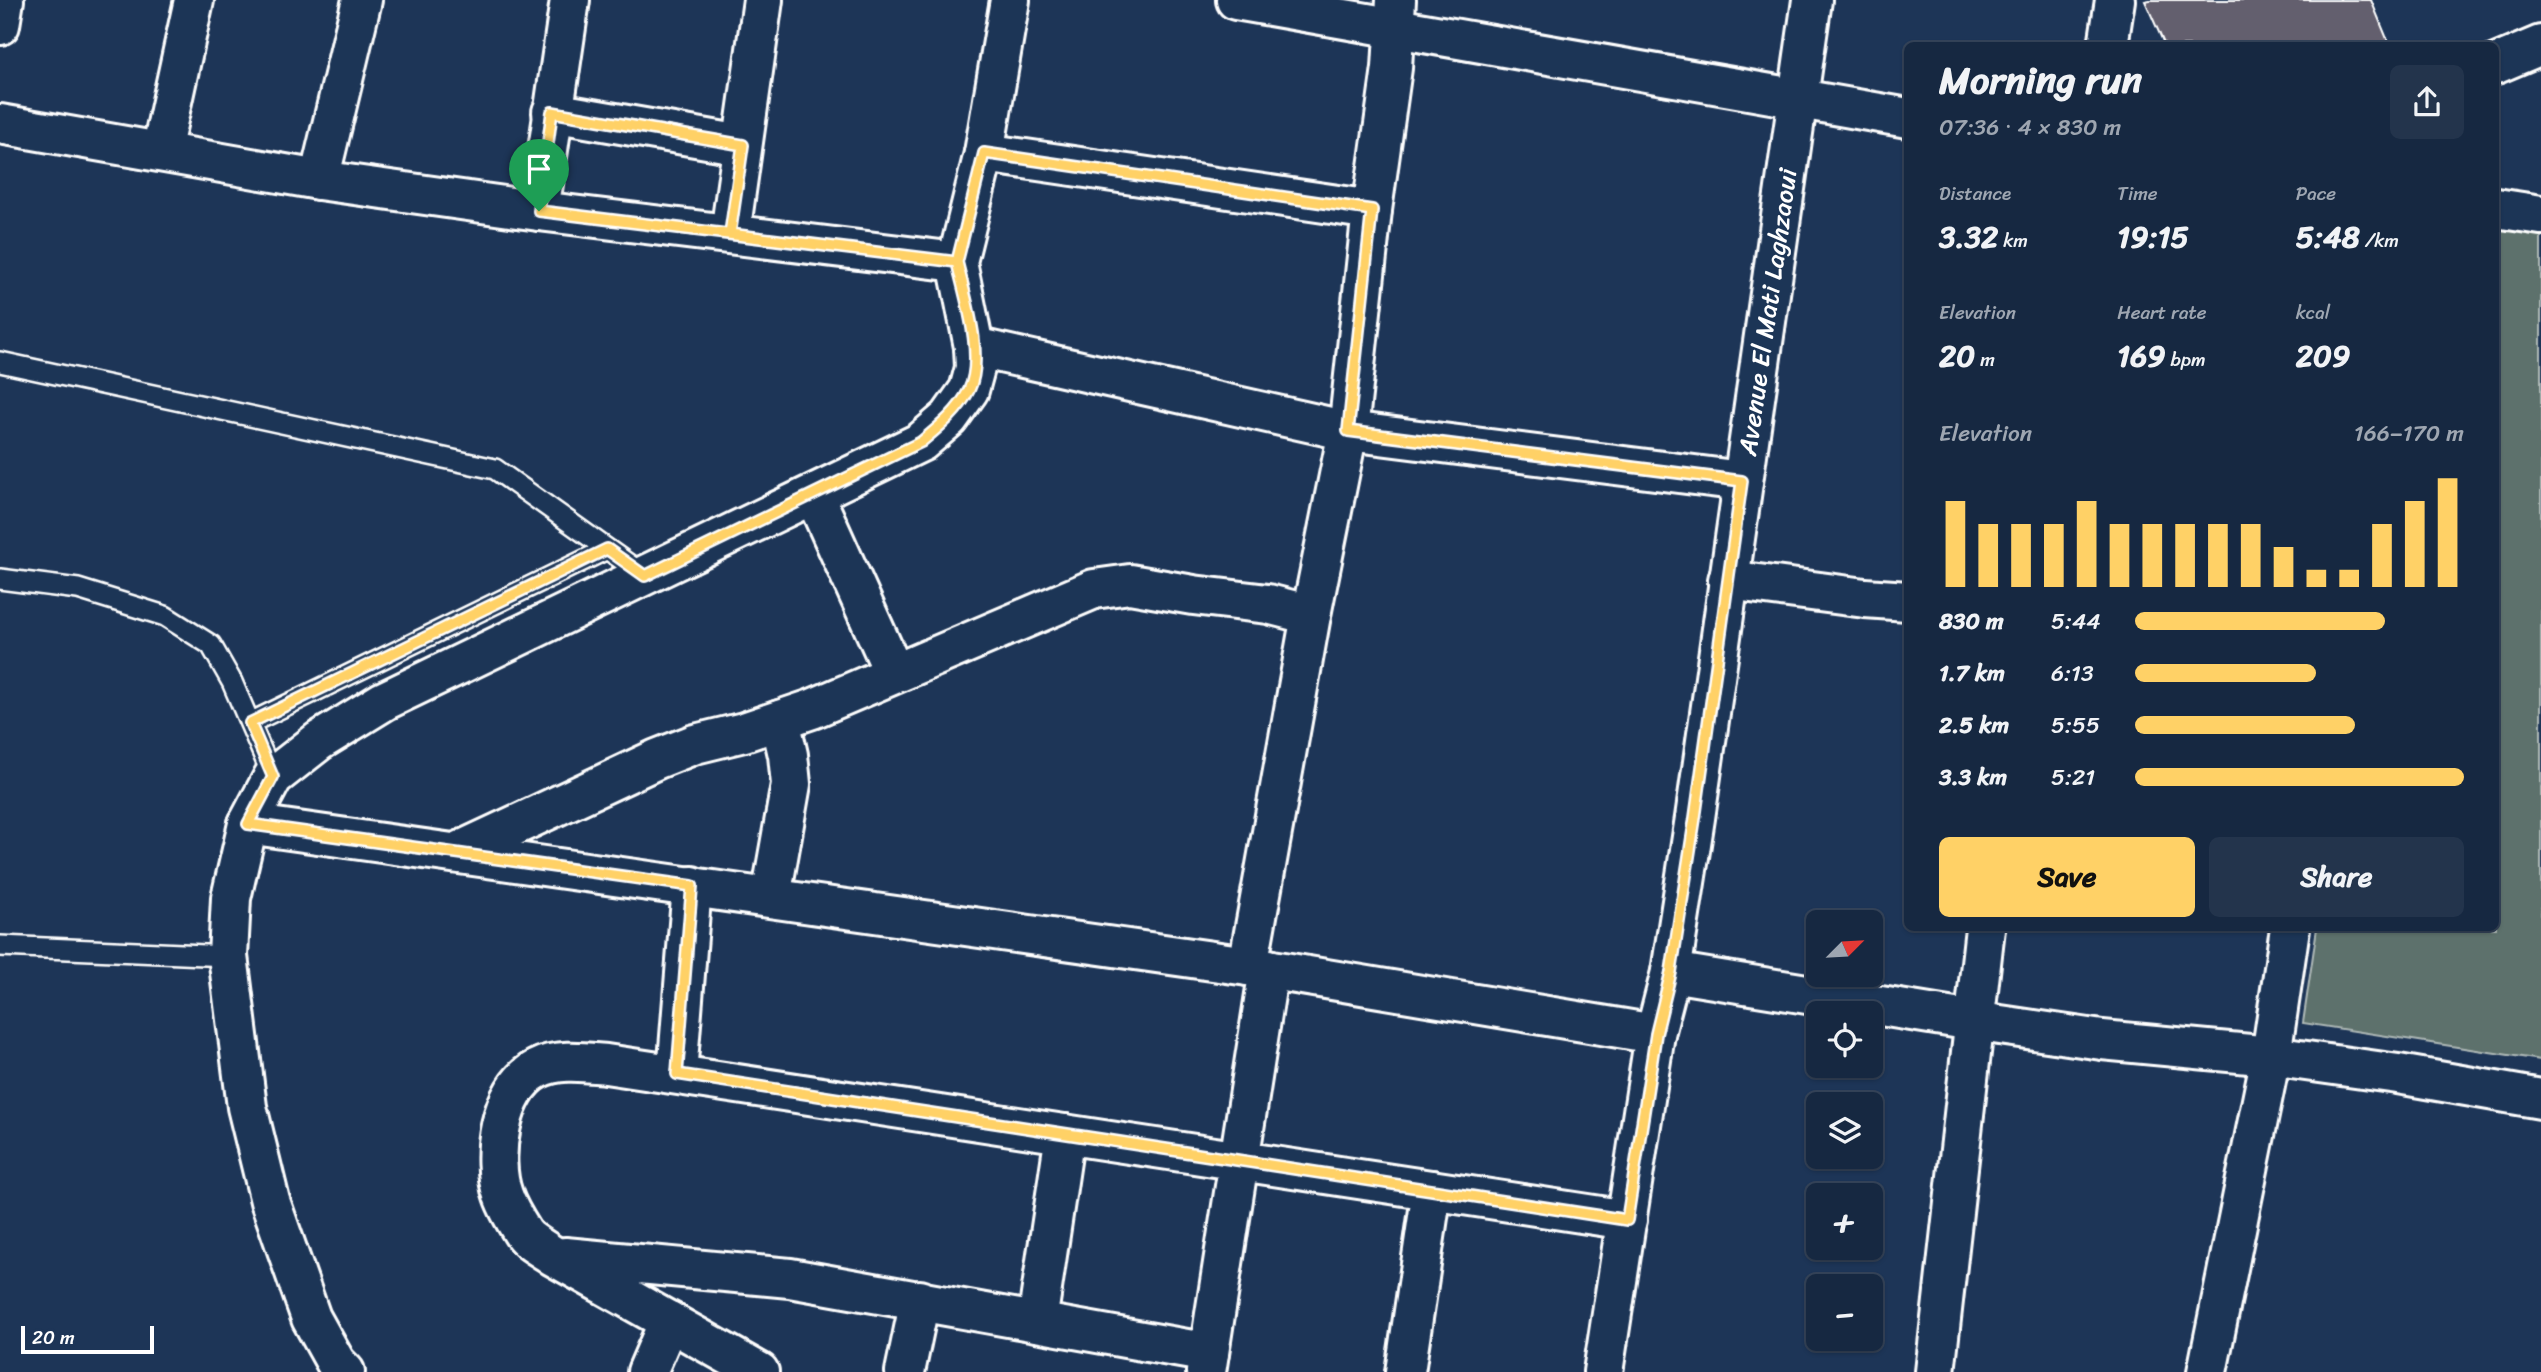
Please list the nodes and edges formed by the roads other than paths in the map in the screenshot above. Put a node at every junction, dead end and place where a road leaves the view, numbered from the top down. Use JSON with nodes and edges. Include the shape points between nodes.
{"nodes":[{"id":1,"x":4,"y":0,"type":"edge"},
{"id":2,"x":194,"y":0,"type":"edge"},
{"id":3,"x":362,"y":0,"type":"edge"},
{"id":4,"x":570,"y":0,"type":"edge"},
{"id":5,"x":763,"y":0,"type":"edge"},
{"id":6,"x":1010,"y":0,"type":"edge"},
{"id":7,"x":1236,"y":0,"type":"edge"},
{"id":8,"x":1812,"y":0,"type":"edge"},
{"id":9,"x":2115,"y":0,"type":"edge"},
{"id":10,"x":1396,"y":15,"type":"edge"},
{"id":11,"x":0,"y":25,"type":"edge"},
{"id":12,"x":2109,"y":42,"type":"edge"},
{"id":13,"x":2541,"y":45,"type":"edge"},
{"id":14,"x":2499,"y":63,"type":"edge"},
{"id":15,"x":1797,"y":101,"type":"junction"},
{"id":16,"x":552,"y":112,"type":"junction"},
{"id":17,"x":1904,"y":117,"type":"edge"},
{"id":18,"x":0,"y":124,"type":"edge"},
{"id":19,"x":743,"y":145,"type":"junction"},
{"id":20,"x":161,"y":152,"type":"junction"},
{"id":21,"x":984,"y":153,"type":"junction"},
{"id":22,"x":319,"y":180,"type":"junction"},
{"id":23,"x":2499,"y":208,"type":"edge"},
{"id":24,"x":1372,"y":210,"type":"junction"},
{"id":25,"x":539,"y":211,"type":"junction"},
{"id":26,"x":2541,"y":215,"type":"edge"},
{"id":27,"x":730,"y":234,"type":"junction"},
{"id":28,"x":957,"y":262,"type":"junction"},
{"id":29,"x":975,"y":347,"type":"junction"},
{"id":30,"x":0,"y":362,"type":"edge"},
{"id":31,"x":1348,"y":431,"type":"junction"},
{"id":32,"x":1742,"y":481,"type":"junction"},
{"id":33,"x":814,"y":495,"type":"junction"},
{"id":34,"x":607,"y":549,"type":"junction"},
{"id":35,"x":645,"y":576,"type":"junction"},
{"id":36,"x":0,"y":579,"type":"edge"},
{"id":37,"x":1728,"y":580,"type":"junction"},
{"id":38,"x":1904,"y":601,"type":"edge"},
{"id":39,"x":1311,"y":615,"type":"junction"},
{"id":40,"x":894,"y":673,"type":"junction"},
{"id":41,"x":780,"y":720,"type":"junction"},
{"id":42,"x":250,"y":723,"type":"junction"},
{"id":43,"x":273,"y":777,"type":"junction"},
{"id":44,"x":248,"y":824,"type":"junction"},
{"id":45,"x":456,"y":853,"type":"junction"},
{"id":46,"x":692,"y":886,"type":"junction"},
{"id":47,"x":771,"y":897,"type":"junction"},
{"id":48,"x":1985,"y":931,"type":"edge"},
{"id":49,"x":2290,"y":931,"type":"edge"},
{"id":50,"x":0,"y":946,"type":"edge"},
{"id":51,"x":228,"y":956,"type":"junction"},
{"id":52,"x":1259,"y":967,"type":"junction"},
{"id":53,"x":1671,"y":972,"type":"junction"},
{"id":54,"x":1973,"y":1021,"type":"junction"},
{"id":55,"x":1656,"y":1034,"type":"junction"},
{"id":56,"x":2271,"y":1056,"type":"junction"},
{"id":57,"x":677,"y":1074,"type":"junction"},
{"id":58,"x":2541,"y":1099,"type":"edge"},
{"id":59,"x":1065,"y":1134,"type":"junction"},
{"id":60,"x":1240,"y":1160,"type":"junction"},
{"id":61,"x":1433,"y":1190,"type":"junction"},
{"id":62,"x":1627,"y":1220,"type":"junction"},
{"id":63,"x":553,"y":1255,"type":"junction"},
{"id":64,"x":920,"y":1300,"type":"junction"},
{"id":65,"x":669,"y":1321,"type":"junction"},
{"id":66,"x":1037,"y":1322,"type":"junction"},
{"id":67,"x":1208,"y":1363,"type":"edge"},
{"id":68,"x":345,"y":1372,"type":"edge"},
{"id":69,"x":647,"y":1372,"type":"edge"},
{"id":70,"x":759,"y":1372,"type":"edge"},
{"id":71,"x":905,"y":1372,"type":"edge"},
{"id":72,"x":1405,"y":1372,"type":"edge"},
{"id":73,"x":1603,"y":1372,"type":"edge"},
{"id":74,"x":1935,"y":1372,"type":"edge"},
{"id":75,"x":2207,"y":1372,"type":"edge"}],
"edges":[{"from":1,"to":11,"type":"street"},
{"from":2,"to":20,"type":"street"},
{"from":3,"to":22,"type":"street"},
{"from":4,"to":16,"type":"street"},
{"from":5,"to":19,"type":"street"},
{"from":6,"to":21,"type":"street"},
{"from":7,"to":10,"type":"street"},
{"from":8,"to":15,"type":"street","name":"Avenue El Mati Laghzaoui"},
{"from":9,"to":12,"type":"street"},
{"from":10,"to":15,"type":"street"},
{"from":10,"to":24,"type":"street"},
{"from":13,"to":14,"type":"street"},
{"from":15,"to":17,"type":"street"},
{"from":15,"to":32,"type":"street","name":"Avenue El Mati Laghzaoui"},
{"from":16,"to":19,"type":"street"},
{"from":16,"to":25,"type":"street"},
{"from":18,"to":20,"type":"street"},
{"from":19,"to":27,"type":"street"},
{"from":20,"to":22,"type":"street"},
{"from":21,"to":24,"type":"street"},
{"from":21,"to":28,"type":"street"},
{"from":22,"to":25,"type":"street"},
{"from":23,"to":26,"type":"street"},
{"from":24,"to":31,"type":"street"},
{"from":25,"to":27,"type":"street"},
{"from":27,"to":28,"type":"street"},
{"from":28,"to":29,"type":"street"},
{"from":29,"to":31,"type":"street"},
{"from":29,"to":33,"type":"street","via":[[969,390],[949,418],[921,442]]},
{"from":30,"to":34,"type":"lane","via":[[495,469]]},
{"from":31,"to":32,"type":"street"},
{"from":31,"to":39,"type":"street"},
{"from":32,"to":37,"type":"street","name":"Avenue El Mati Laghzaoui"},
{"from":33,"to":35,"type":"street"},
{"from":33,"to":40,"type":"street"},
{"from":34,"to":35,"type":"lane"},
{"from":34,"to":42,"type":"lane"},
{"from":35,"to":43,"type":"street","via":[[384,701],[319,741]]},
{"from":36,"to":42,"type":"lane","via":[[78,589],[165,616],[212,645]]},
{"from":37,"to":38,"type":"street"},
{"from":37,"to":53,"type":"street","name":"Avenue El Mati Laghzaoui"},
{"from":39,"to":40,"type":"street","via":[[1268,604],[1130,584],[1094,589]]},
{"from":39,"to":52,"type":"street"},
{"from":40,"to":41,"type":"street"},
{"from":41,"to":45,"type":"street","via":[[657,759]]},
{"from":41,"to":47,"type":"street","via":[[791,784]]},
{"from":42,"to":43,"type":"lane"},
{"from":43,"to":44,"type":"street"},
{"from":44,"to":45,"type":"street"},
{"from":44,"to":51,"type":"street","via":[[231,898]]},
{"from":45,"to":46,"type":"street"},
{"from":46,"to":47,"type":"street"},
{"from":46,"to":57,"type":"street"},
{"from":47,"to":52,"type":"street"},
{"from":48,"to":54,"type":"street"},
{"from":49,"to":56,"type":"street"},
{"from":50,"to":51,"type":"lane"},
{"from":51,"to":68,"type":"street","via":[[247,1107],[270,1201],[311,1318]]},
{"from":52,"to":55,"type":"street"},
{"from":52,"to":60,"type":"street"},
{"from":53,"to":54,"type":"street"},
{"from":53,"to":55,"type":"street","name":"Avenue El Mati Laghzaoui"},
{"from":54,"to":56,"type":"street","via":[[2102,1040]]},
{"from":54,"to":74,"type":"street"},
{"from":55,"to":62,"type":"street","name":"Avenue El Mati Laghzaoui"},
{"from":56,"to":58,"type":"street"},
{"from":56,"to":75,"type":"street"},
{"from":57,"to":59,"type":"street"},
{"from":57,"to":63,"type":"street","via":[[569,1061],[536,1069],[514,1091],[500,1124],[497,1156],[502,1195],[525,1236]]},
{"from":59,"to":60,"type":"street"},
{"from":59,"to":66,"type":"street"},
{"from":60,"to":61,"type":"street"},
{"from":60,"to":67,"type":"street"},
{"from":61,"to":62,"type":"street"},
{"from":61,"to":72,"type":"street"},
{"from":62,"to":73,"type":"street","name":"Avenue El Mati Laghzaoui"},
{"from":63,"to":64,"type":"street","via":[[790,1278]]},
{"from":63,"to":65,"type":"street"},
{"from":64,"to":66,"type":"street"},
{"from":64,"to":71,"type":"street"},
{"from":65,"to":69,"type":"street"},
{"from":65,"to":70,"type":"street"},
{"from":66,"to":67,"type":"street"}]}
